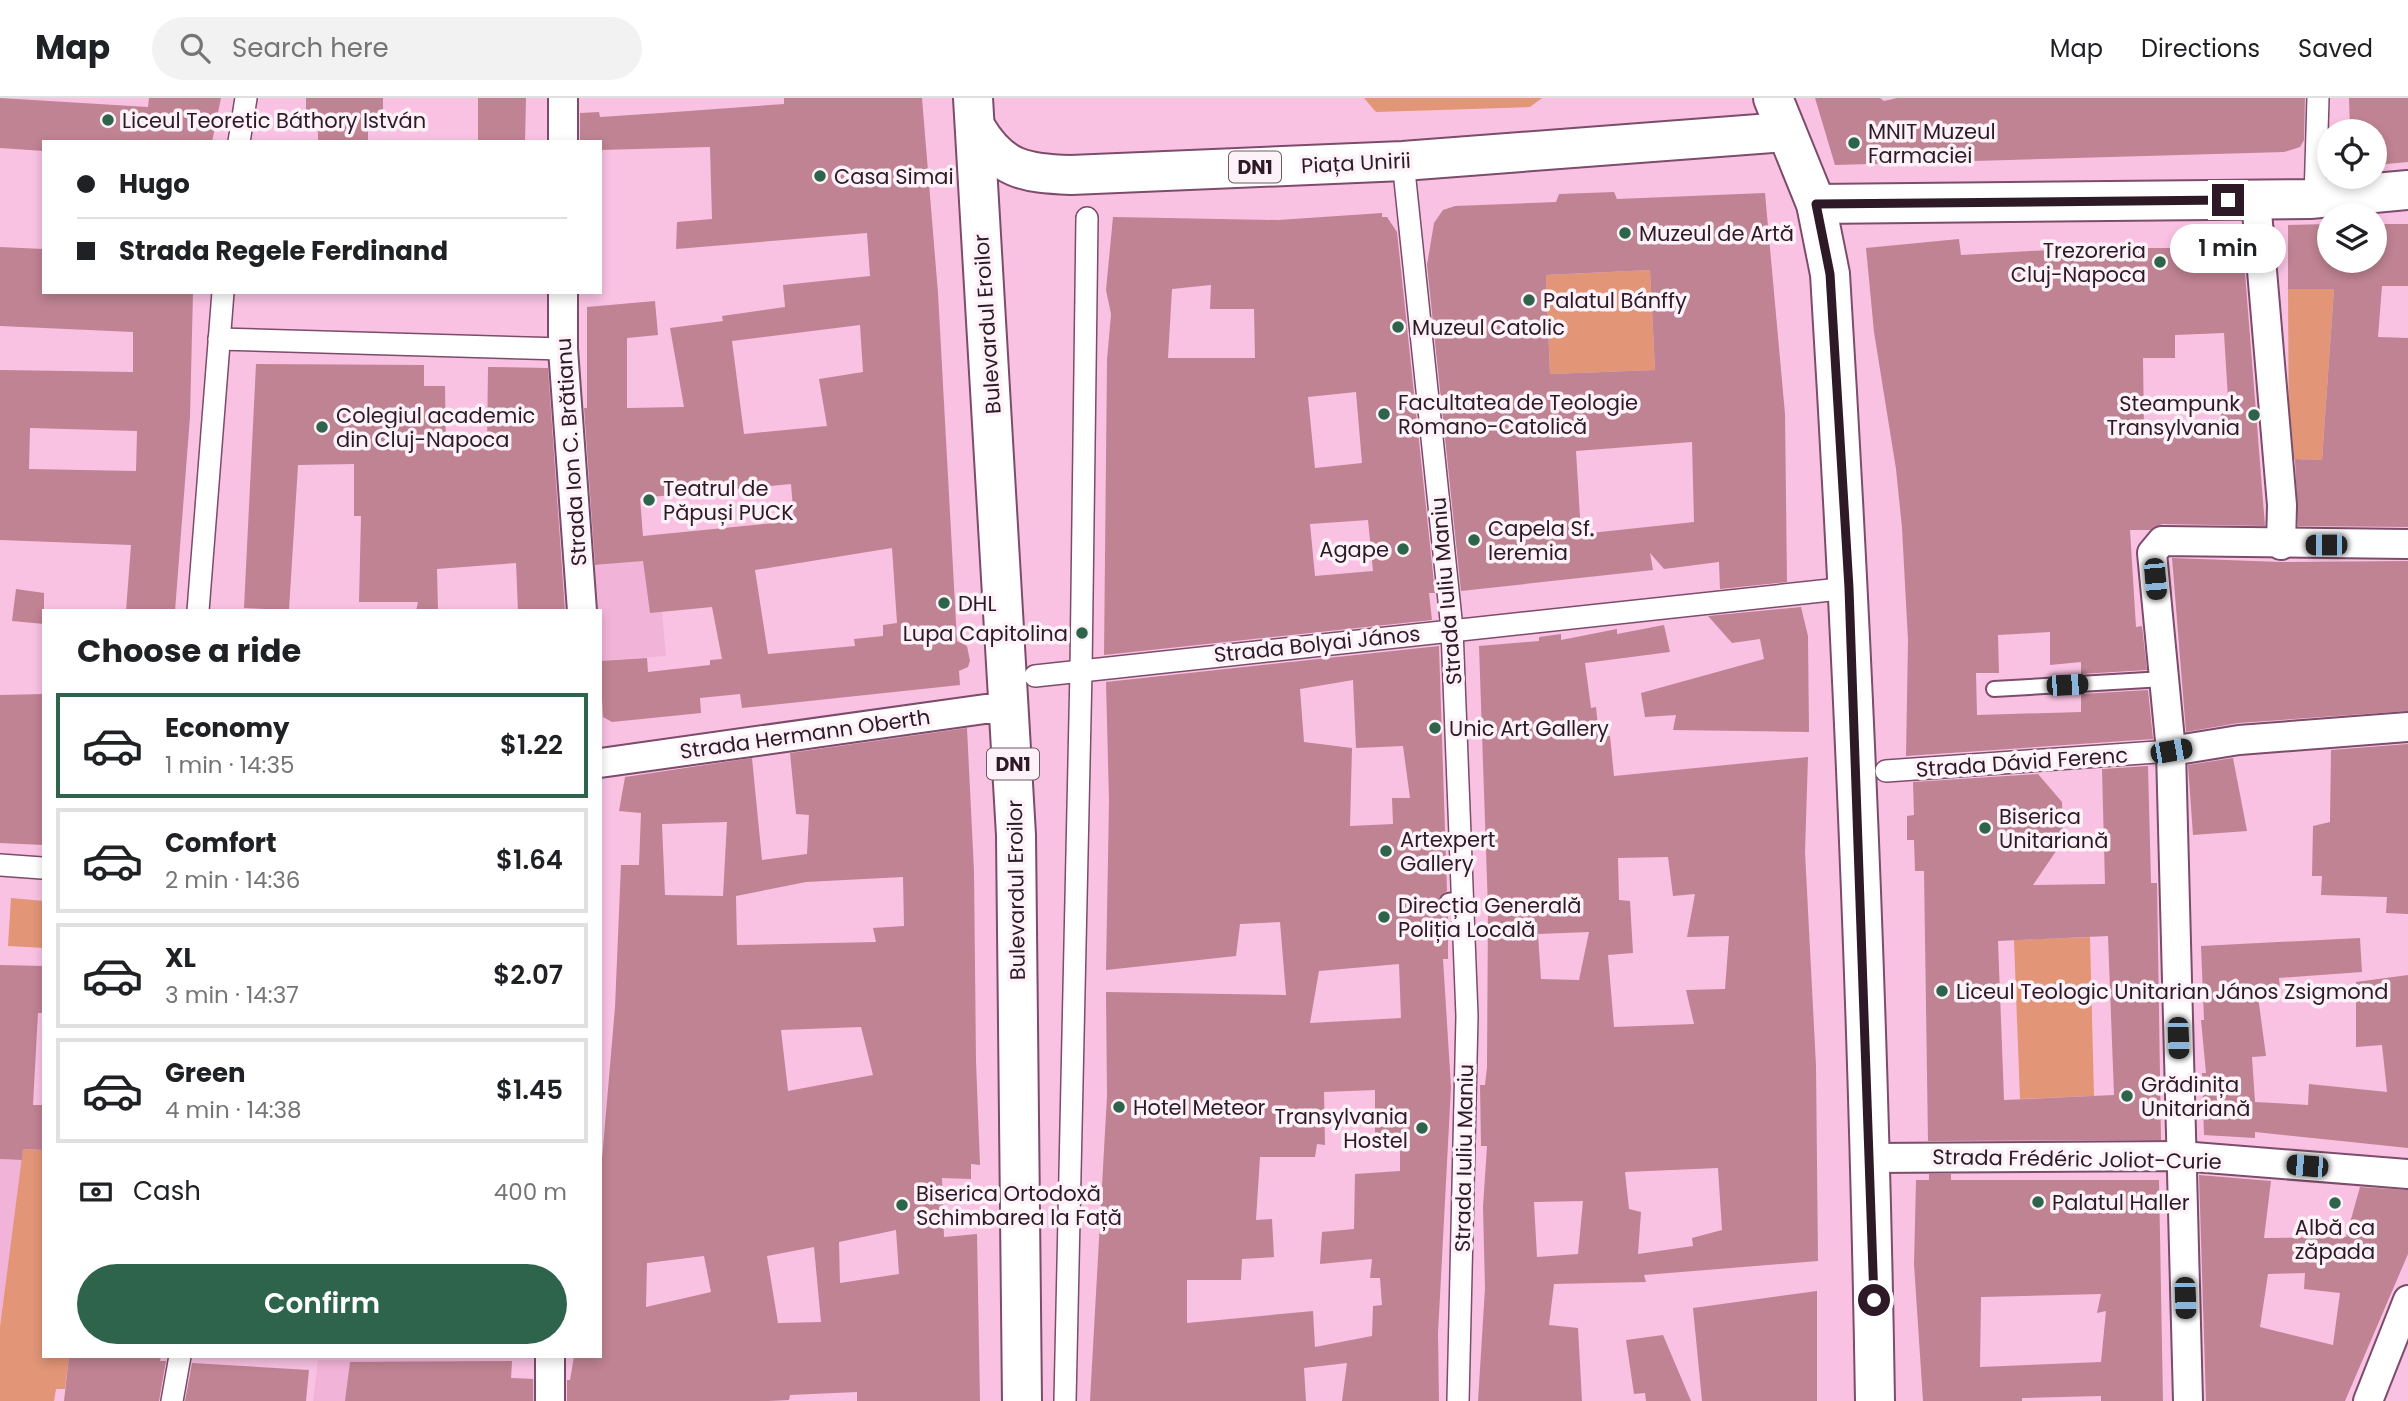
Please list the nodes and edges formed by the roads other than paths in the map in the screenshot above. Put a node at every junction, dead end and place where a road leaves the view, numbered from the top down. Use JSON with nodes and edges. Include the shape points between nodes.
{"nodes":[{"id":1,"x":246,"y":98,"type":"edge"},
{"id":2,"x":563,"y":98,"type":"edge"},
{"id":3,"x":2318,"y":98,"type":"edge"},
{"id":4,"x":975,"y":113,"type":"edge"},
{"id":5,"x":1779,"y":115,"type":"edge"},
{"id":6,"x":239,"y":140,"type":"edge"},
{"id":7,"x":563,"y":140,"type":"edge"},
{"id":8,"x":1403,"y":161,"type":"junction"},
{"id":9,"x":2408,"y":190,"type":"edge"},
{"id":10,"x":2315,"y":199,"type":"junction"},
{"id":11,"x":2256,"y":200,"type":"junction"},
{"id":12,"x":1816,"y":204,"type":"junction"},
{"id":13,"x":1087,"y":218,"type":"dead end"},
{"id":14,"x":223,"y":294,"type":"edge"},
{"id":15,"x":563,"y":294,"type":"edge"},
{"id":16,"x":219,"y":339,"type":"junction"},
{"id":17,"x":563,"y":349,"type":"junction"},
{"id":18,"x":2408,"y":544,"type":"edge"},
{"id":19,"x":2281,"y":545,"type":"junction"},
{"id":20,"x":1849,"y":588,"type":"junction"},
{"id":21,"x":198,"y":609,"type":"edge"},
{"id":22,"x":582,"y":609,"type":"edge"},
{"id":23,"x":1452,"y":629,"type":"junction"},
{"id":24,"x":1081,"y":671,"type":"junction"},
{"id":25,"x":1035,"y":676,"type":"dead end"},
{"id":26,"x":2164,"y":679,"type":"junction"},
{"id":27,"x":1994,"y":689,"type":"dead end"},
{"id":28,"x":1010,"y":709,"type":"junction"},
{"id":29,"x":2408,"y":727,"type":"edge"},
{"id":30,"x":2171,"y":751,"type":"junction"},
{"id":31,"x":602,"y":763,"type":"edge"},
{"id":32,"x":1886,"y":771,"type":"dead end"},
{"id":33,"x":0,"y":865,"type":"edge"},
{"id":34,"x":41,"y":868,"type":"dead end"},
{"id":35,"x":2181,"y":1156,"type":"junction"},
{"id":36,"x":1871,"y":1158,"type":"junction"},
{"id":37,"x":2408,"y":1174,"type":"edge"},
{"id":38,"x":2408,"y":1300,"type":"edge"},
{"id":39,"x":180,"y":1358,"type":"edge"},
{"id":40,"x":550,"y":1358,"type":"edge"},
{"id":41,"x":172,"y":1401,"type":"edge"},
{"id":42,"x":550,"y":1401,"type":"edge"},
{"id":43,"x":1022,"y":1401,"type":"edge"},
{"id":44,"x":1065,"y":1401,"type":"edge"},
{"id":45,"x":1458,"y":1401,"type":"edge"},
{"id":46,"x":1875,"y":1401,"type":"edge"},
{"id":47,"x":2188,"y":1401,"type":"edge"},
{"id":48,"x":2368,"y":1401,"type":"edge"}],
"edges":[{"from":1,"to":6,"type":"street"},
{"from":2,"to":7,"type":"street"},
{"from":3,"to":10,"type":"street"},
{"from":4,"to":8,"type":"main road","name":"Piața Unirii","number":"DN1","via":[[989,151],[1008,165],[1038,174]]},
{"from":4,"to":28,"type":"main road","name":"Bulevardul Eroilor","number":"DN1"},
{"from":5,"to":8,"type":"main road","name":"Piața Unirii","number":"DN1"},
{"from":5,"to":12,"type":"main road","name":"Piața Unirii","number":"DN1"},
{"from":8,"to":23,"type":"street","name":"Strada Iuliu Maniu"},
{"from":9,"to":10,"type":"main road"},
{"from":10,"to":11,"type":"main road"},
{"from":11,"to":12,"type":"main road"},
{"from":11,"to":19,"type":"street","via":[[2282,505]]},
{"from":12,"to":20,"type":"main road","number":"DN1","via":[[1830,274]]},
{"from":13,"to":24,"type":"street"},
{"from":14,"to":16,"type":"street"},
{"from":15,"to":17,"type":"street","name":"Strada Ion C. Brătianu"},
{"from":16,"to":17,"type":"street"},
{"from":16,"to":21,"type":"street"},
{"from":17,"to":22,"type":"street","name":"Strada Ion C. Brătianu"},
{"from":18,"to":19,"type":"street"},
{"from":19,"to":26,"type":"street","via":[[2162,541],[2155,546],[2152,554]]},
{"from":20,"to":23,"type":"street","name":"Strada Bolyai János"},
{"from":20,"to":36,"type":"main road","number":"DN1"},
{"from":23,"to":24,"type":"street","name":"Strada Bolyai János"},
{"from":23,"to":45,"type":"street","name":"Strada Iuliu Maniu","via":[[1455,900],[1467,1016]]},
{"from":24,"to":25,"type":"street","name":"Strada Bolyai János"},
{"from":24,"to":44,"type":"street"},
{"from":26,"to":27,"type":"lane"},
{"from":26,"to":30,"type":"street"},
{"from":28,"to":31,"type":"street","name":"Strada Hermann Oberth"},
{"from":28,"to":43,"type":"main road","name":"Bulevardul Eroilor","number":"DN1","via":[[1016,835]]},
{"from":29,"to":30,"type":"street","name":"Strada Dávid Ferenc","via":[[2239,740]]},
{"from":30,"to":32,"type":"street","name":"Strada Dávid Ferenc"},
{"from":30,"to":35,"type":"street"},
{"from":33,"to":34,"type":"street"},
{"from":35,"to":36,"type":"street","name":"Strada Frédéric Joliot-Curie"},
{"from":35,"to":37,"type":"street","name":"Strada Frédéric Joliot-Curie"},
{"from":35,"to":47,"type":"street"},
{"from":36,"to":46,"type":"main road","number":"DN1"},
{"from":38,"to":48,"type":"street"},
{"from":39,"to":41,"type":"street"},
{"from":40,"to":42,"type":"street"}]}
